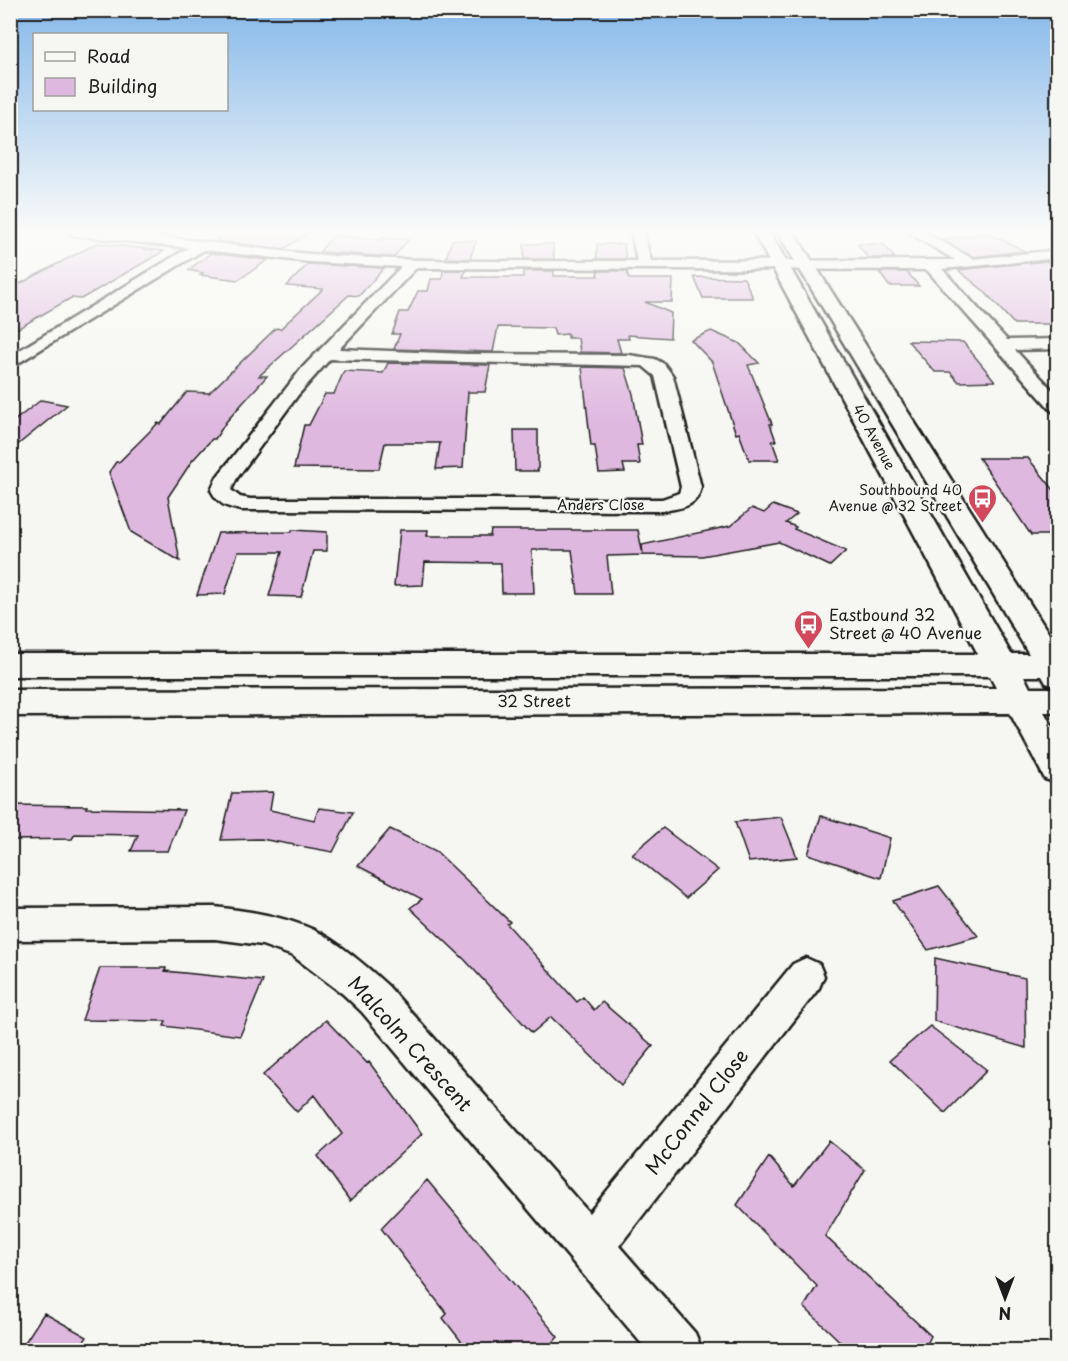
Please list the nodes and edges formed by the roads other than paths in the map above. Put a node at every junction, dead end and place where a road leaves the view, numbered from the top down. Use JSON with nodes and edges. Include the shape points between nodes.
{"nodes":[{"id":1,"x":122,"y":295,"type":"edge"},
{"id":2,"x":383,"y":295,"type":"edge"},
{"id":3,"x":795,"y":295,"type":"edge"},
{"id":4,"x":824,"y":295,"type":"edge"},
{"id":5,"x":957,"y":295,"type":"edge"},
{"id":6,"x":1058,"y":344,"type":"edge"},
{"id":7,"x":1002,"y":345,"type":"junction"},
{"id":8,"x":326,"y":354,"type":"junction"},
{"id":9,"x":10,"y":363,"type":"edge"},
{"id":10,"x":1058,"y":407,"type":"edge"},
{"id":11,"x":1006,"y":591,"type":"junction"},
{"id":12,"x":1058,"y":627,"type":"edge"},
{"id":13,"x":10,"y":665,"type":"edge"},
{"id":14,"x":1000,"y":665,"type":"junction"},
{"id":15,"x":1056,"y":669,"type":"edge"},
{"id":16,"x":1019,"y":700,"type":"junction"},
{"id":17,"x":1058,"y":700,"type":"edge"},
{"id":18,"x":10,"y":703,"type":"edge"},
{"id":19,"x":1058,"y":769,"type":"edge"},
{"id":20,"x":10,"y":924,"type":"edge"},
{"id":21,"x":806,"y":976,"type":"dead end"},
{"id":22,"x":589,"y":1248,"type":"junction"},
{"id":23,"x":678,"y":1350,"type":"edge"}],
"edges":[{"from":1,"to":9,"type":"street"},
{"from":2,"to":8,"type":"street","name":"Anders Close"},
{"from":3,"to":14,"type":"main road","name":"40 Avenue"},
{"from":4,"to":11,"type":"main road","name":"40 Avenue"},
{"from":5,"to":7,"type":"street"},
{"from":6,"to":7,"type":"street"},
{"from":7,"to":10,"type":"street"},
{"from":8,"to":8,"type":"street","name":"Anders Close","via":[[292,391],[227,477],[221,490],[226,499],[240,505],[662,505],[685,499],[691,492],[664,376],[652,363]]},
{"from":11,"to":12,"type":"main road","via":[[1036,616]]},
{"from":11,"to":15,"type":"main road","name":"40 Avenue"},
{"from":13,"to":14,"type":"main road"},
{"from":14,"to":15,"type":"main road"},
{"from":14,"to":16,"type":"main road","name":"40 Avenue"},
{"from":16,"to":17,"type":"main road","name":"32 Street"},
{"from":16,"to":18,"type":"main road","name":"32 Street"},
{"from":16,"to":19,"type":"main road","name":"40 Avenue"},
{"from":20,"to":22,"type":"street","name":"Malcolm Crescent","via":[[215,923],[262,929],[304,943],[375,999]]},
{"from":21,"to":22,"type":"street","name":"McConnel Close"},
{"from":22,"to":23,"type":"street","name":"Malcolm Crescent"}]}
